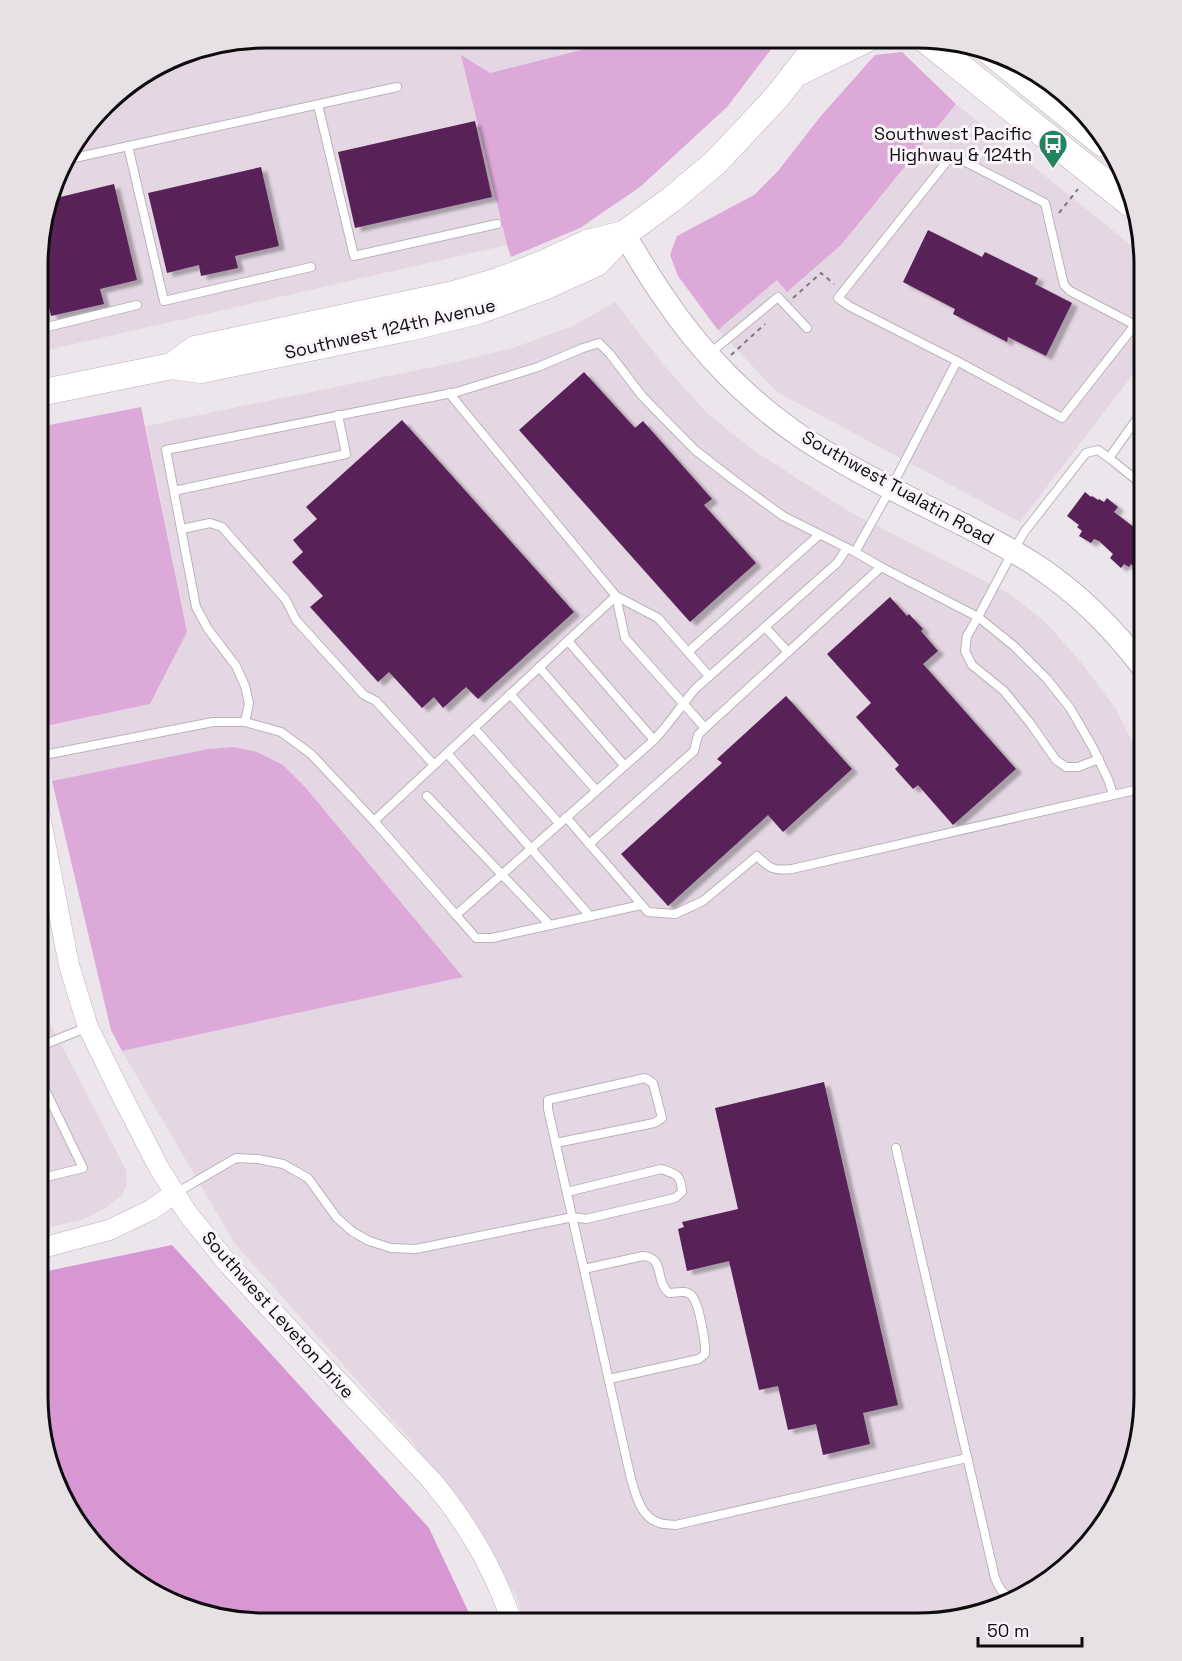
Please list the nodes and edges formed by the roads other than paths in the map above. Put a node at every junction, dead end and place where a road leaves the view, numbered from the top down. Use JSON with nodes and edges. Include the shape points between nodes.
{"nodes":[{"id":1,"x":815,"y":48,"type":"edge"},
{"id":2,"x":848,"y":48,"type":"edge"},
{"id":3,"x":937,"y":49,"type":"edge"},
{"id":4,"x":1012,"y":70,"type":"edge"},
{"id":5,"x":795,"y":74,"type":"junction"},
{"id":6,"x":397,"y":87,"type":"dead end"},
{"id":7,"x":318,"y":105,"type":"junction"},
{"id":8,"x":1086,"y":129,"type":"edge"},
{"id":9,"x":128,"y":146,"type":"junction"},
{"id":10,"x":77,"y":157,"type":"edge"},
{"id":11,"x":1123,"y":197,"type":"edge"},
{"id":12,"x":497,"y":224,"type":"dead end"},
{"id":13,"x":624,"y":234,"type":"junction"},
{"id":14,"x":311,"y":267,"type":"dead end"},
{"id":15,"x":137,"y":305,"type":"dead end"},
{"id":16,"x":1134,"y":324,"type":"edge"},
{"id":17,"x":1134,"y":326,"type":"edge"},
{"id":18,"x":48,"y":327,"type":"edge"},
{"id":19,"x":807,"y":328,"type":"dead end"},
{"id":20,"x":708,"y":354,"type":"junction"},
{"id":21,"x":957,"y":361,"type":"junction"},
{"id":22,"x":48,"y":391,"type":"edge"},
{"id":23,"x":449,"y":393,"type":"junction"},
{"id":24,"x":338,"y":415,"type":"junction"},
{"id":25,"x":1134,"y":423,"type":"edge"},
{"id":26,"x":1109,"y":458,"type":"junction"},
{"id":27,"x":1134,"y":476,"type":"edge"},
{"id":28,"x":891,"y":488,"type":"junction"},
{"id":29,"x":174,"y":490,"type":"junction"},
{"id":30,"x":182,"y":529,"type":"junction"},
{"id":31,"x":819,"y":535,"type":"junction"},
{"id":32,"x":851,"y":550,"type":"junction"},
{"id":33,"x":1012,"y":551,"type":"junction"},
{"id":34,"x":881,"y":567,"type":"junction"},
{"id":35,"x":616,"y":596,"type":"junction"},
{"id":36,"x":978,"y":617,"type":"junction"},
{"id":37,"x":765,"y":627,"type":"junction"},
{"id":38,"x":568,"y":640,"type":"junction"},
{"id":39,"x":688,"y":652,"type":"junction"},
{"id":40,"x":788,"y":652,"type":"junction"},
{"id":41,"x":1134,"y":656,"type":"edge"},
{"id":42,"x":539,"y":667,"type":"junction"},
{"id":43,"x":709,"y":676,"type":"junction"},
{"id":44,"x":510,"y":694,"type":"junction"},
{"id":45,"x":682,"y":704,"type":"junction"},
{"id":46,"x":245,"y":722,"type":"junction"},
{"id":47,"x":474,"y":728,"type":"junction"},
{"id":48,"x":705,"y":728,"type":"junction"},
{"id":49,"x":654,"y":740,"type":"junction"},
{"id":50,"x":447,"y":753,"type":"junction"},
{"id":51,"x":48,"y":754,"type":"edge"},
{"id":52,"x":1099,"y":759,"type":"junction"},
{"id":53,"x":434,"y":765,"type":"junction"},
{"id":54,"x":624,"y":765,"type":"junction"},
{"id":55,"x":596,"y":790,"type":"junction"},
{"id":56,"x":1134,"y":790,"type":"edge"},
{"id":57,"x":1113,"y":795,"type":"junction"},
{"id":58,"x":427,"y":796,"type":"dead end"},
{"id":59,"x":563,"y":820,"type":"junction"},
{"id":60,"x":374,"y":821,"type":"junction"},
{"id":61,"x":589,"y":844,"type":"junction"},
{"id":62,"x":530,"y":849,"type":"junction"},
{"id":63,"x":48,"y":857,"type":"edge"},
{"id":64,"x":501,"y":874,"type":"junction"},
{"id":65,"x":641,"y":905,"type":"junction"},
{"id":66,"x":456,"y":915,"type":"junction"},
{"id":67,"x":590,"y":916,"type":"junction"},
{"id":68,"x":550,"y":926,"type":"junction"},
{"id":69,"x":88,"y":1027,"type":"junction"},
{"id":70,"x":48,"y":1043,"type":"edge"},
{"id":71,"x":48,"y":1096,"type":"edge"},
{"id":72,"x":556,"y":1143,"type":"junction"},
{"id":73,"x":896,"y":1148,"type":"dead end"},
{"id":74,"x":48,"y":1177,"type":"edge"},
{"id":75,"x":567,"y":1192,"type":"junction"},
{"id":76,"x":175,"y":1193,"type":"junction"},
{"id":77,"x":573,"y":1217,"type":"junction"},
{"id":78,"x":48,"y":1245,"type":"edge"},
{"id":79,"x":584,"y":1269,"type":"junction"},
{"id":80,"x":609,"y":1379,"type":"junction"},
{"id":81,"x":967,"y":1458,"type":"junction"},
{"id":82,"x":1005,"y":1594,"type":"edge"},
{"id":83,"x":509,"y":1613,"type":"edge"}],
"edges":[{"from":1,"to":5,"type":"main road","name":"Southwest 124th Avenue"},
{"from":2,"to":5,"type":"highway"},
{"from":3,"to":11,"type":"highway"},
{"from":4,"to":8,"type":"highway"},
{"from":5,"to":13,"type":"main road","name":"Southwest 124th Avenue","via":[[716,162]]},
{"from":6,"to":7,"type":"lane"},
{"from":7,"to":9,"type":"lane"},
{"from":7,"to":12,"type":"lane","via":[[354,256]]},
{"from":9,"to":10,"type":"lane"},
{"from":9,"to":14,"type":"lane","via":[[164,301]]},
{"from":13,"to":20,"type":"main road","name":"Southwest Tualatin Road","via":[[663,297]]},
{"from":13,"to":22,"type":"main road","name":"Southwest 124th Avenue","via":[[587,243],[498,281],[454,294],[195,349],[172,366]]},
{"from":15,"to":18,"type":"lane"},
{"from":16,"to":21,"type":"lane","via":[[1064,285],[1045,203],[952,155],[838,298]]},
{"from":17,"to":21,"type":"lane","via":[[1062,418]]},
{"from":19,"to":20,"type":"lane","via":[[778,297]]},
{"from":20,"to":28,"type":"main road","name":"Southwest Tualatin Road","via":[[742,389],[789,427],[833,457]]},
{"from":21,"to":28,"type":"lane"},
{"from":23,"to":24,"type":"lane"},
{"from":23,"to":31,"type":"lane","via":[[538,367],[599,343],[642,396],[695,450],[783,516]]},
{"from":23,"to":35,"type":"lane"},
{"from":24,"to":29,"type":"lane","via":[[346,454]]},
{"from":24,"to":29,"type":"lane","via":[[166,450]]},
{"from":25,"to":26,"type":"lane"},
{"from":26,"to":27,"type":"lane"},
{"from":26,"to":33,"type":"lane","via":[[1098,450],[1086,453]]},
{"from":28,"to":32,"type":"lane"},
{"from":28,"to":33,"type":"main road","name":"Southwest Tualatin Road"},
{"from":29,"to":30,"type":"lane"},
{"from":30,"to":46,"type":"lane","via":[[196,607],[245,686],[249,703]]},
{"from":30,"to":53,"type":"lane","via":[[210,523],[222,527],[286,600],[296,620]]},
{"from":31,"to":32,"type":"lane"},
{"from":31,"to":39,"type":"lane"},
{"from":32,"to":34,"type":"lane"},
{"from":32,"to":37,"type":"lane"},
{"from":33,"to":36,"type":"lane"},
{"from":33,"to":41,"type":"main road","name":"Southwest Tualatin Road","via":[[1088,605]]},
{"from":34,"to":36,"type":"lane"},
{"from":34,"to":40,"type":"lane"},
{"from":35,"to":38,"type":"lane"},
{"from":35,"to":39,"type":"lane","via":[[658,618]]},
{"from":35,"to":45,"type":"lane","via":[[626,638]]},
{"from":36,"to":52,"type":"lane","via":[[1047,679],[1070,708]]},
{"from":36,"to":52,"type":"lane","via":[[967,636],[965,651],[972,665],[1004,692],[1056,760],[1066,767],[1078,767]]},
{"from":37,"to":40,"type":"lane"},
{"from":37,"to":43,"type":"lane"},
{"from":38,"to":42,"type":"lane"},
{"from":38,"to":49,"type":"lane"},
{"from":39,"to":43,"type":"lane"},
{"from":40,"to":48,"type":"lane"},
{"from":42,"to":44,"type":"lane"},
{"from":42,"to":54,"type":"lane"},
{"from":43,"to":45,"type":"lane"},
{"from":44,"to":47,"type":"lane"},
{"from":44,"to":55,"type":"lane"},
{"from":45,"to":48,"type":"lane"},
{"from":45,"to":49,"type":"lane"},
{"from":46,"to":51,"type":"lane","via":[[213,722]]},
{"from":46,"to":60,"type":"lane","via":[[281,732],[311,753]]},
{"from":47,"to":50,"type":"lane"},
{"from":47,"to":59,"type":"lane"},
{"from":48,"to":61,"type":"lane","via":[[698,735],[694,751]]},
{"from":49,"to":54,"type":"lane"},
{"from":50,"to":53,"type":"lane"},
{"from":50,"to":62,"type":"lane"},
{"from":52,"to":57,"type":"lane"},
{"from":53,"to":60,"type":"lane"},
{"from":54,"to":55,"type":"lane"},
{"from":55,"to":59,"type":"lane"},
{"from":56,"to":57,"type":"lane"},
{"from":57,"to":65,"type":"lane","via":[[792,869],[768,868],[757,856],[703,901],[675,914],[648,912]]},
{"from":58,"to":64,"type":"lane"},
{"from":59,"to":61,"type":"lane"},
{"from":59,"to":62,"type":"lane"},
{"from":60,"to":66,"type":"lane"},
{"from":61,"to":65,"type":"lane"},
{"from":62,"to":64,"type":"lane"},
{"from":62,"to":67,"type":"lane"},
{"from":63,"to":69,"type":"street","name":"Southwest Leveton Drive","via":[[69,965]]},
{"from":64,"to":66,"type":"lane"},
{"from":64,"to":68,"type":"lane"},
{"from":65,"to":67,"type":"lane"},
{"from":66,"to":68,"type":"lane","via":[[476,938]]},
{"from":67,"to":68,"type":"lane"},
{"from":69,"to":70,"type":"lane"},
{"from":69,"to":76,"type":"street","name":"Southwest Leveton Drive"},
{"from":71,"to":74,"type":"lane","via":[[83,1168]]},
{"from":72,"to":72,"type":"lane","via":[[548,1100],[645,1078],[653,1083],[662,1118],[654,1123]]},
{"from":72,"to":75,"type":"lane"},
{"from":73,"to":81,"type":"lane"},
{"from":75,"to":77,"type":"lane"},
{"from":75,"to":77,"type":"lane","via":[[661,1169],[675,1173],[681,1182],[682,1192],[675,1198],[586,1219]]},
{"from":76,"to":77,"type":"lane","via":[[236,1158],[283,1164],[308,1178],[337,1218],[353,1232],[391,1248],[416,1249]]},
{"from":76,"to":78,"type":"street","via":[[151,1210],[109,1230]]},
{"from":76,"to":83,"type":"street","name":"Southwest Leveton Drive","via":[[229,1265],[450,1502],[483,1552]]},
{"from":77,"to":79,"type":"lane"},
{"from":79,"to":80,"type":"lane"},
{"from":79,"to":80,"type":"lane","via":[[651,1256],[657,1262],[663,1288],[669,1293],[685,1292],[692,1296],[706,1345],[705,1354],[699,1359]]},
{"from":80,"to":81,"type":"lane","via":[[638,1503],[659,1523],[676,1525]]},
{"from":81,"to":82,"type":"lane","via":[[995,1578]]}]}
